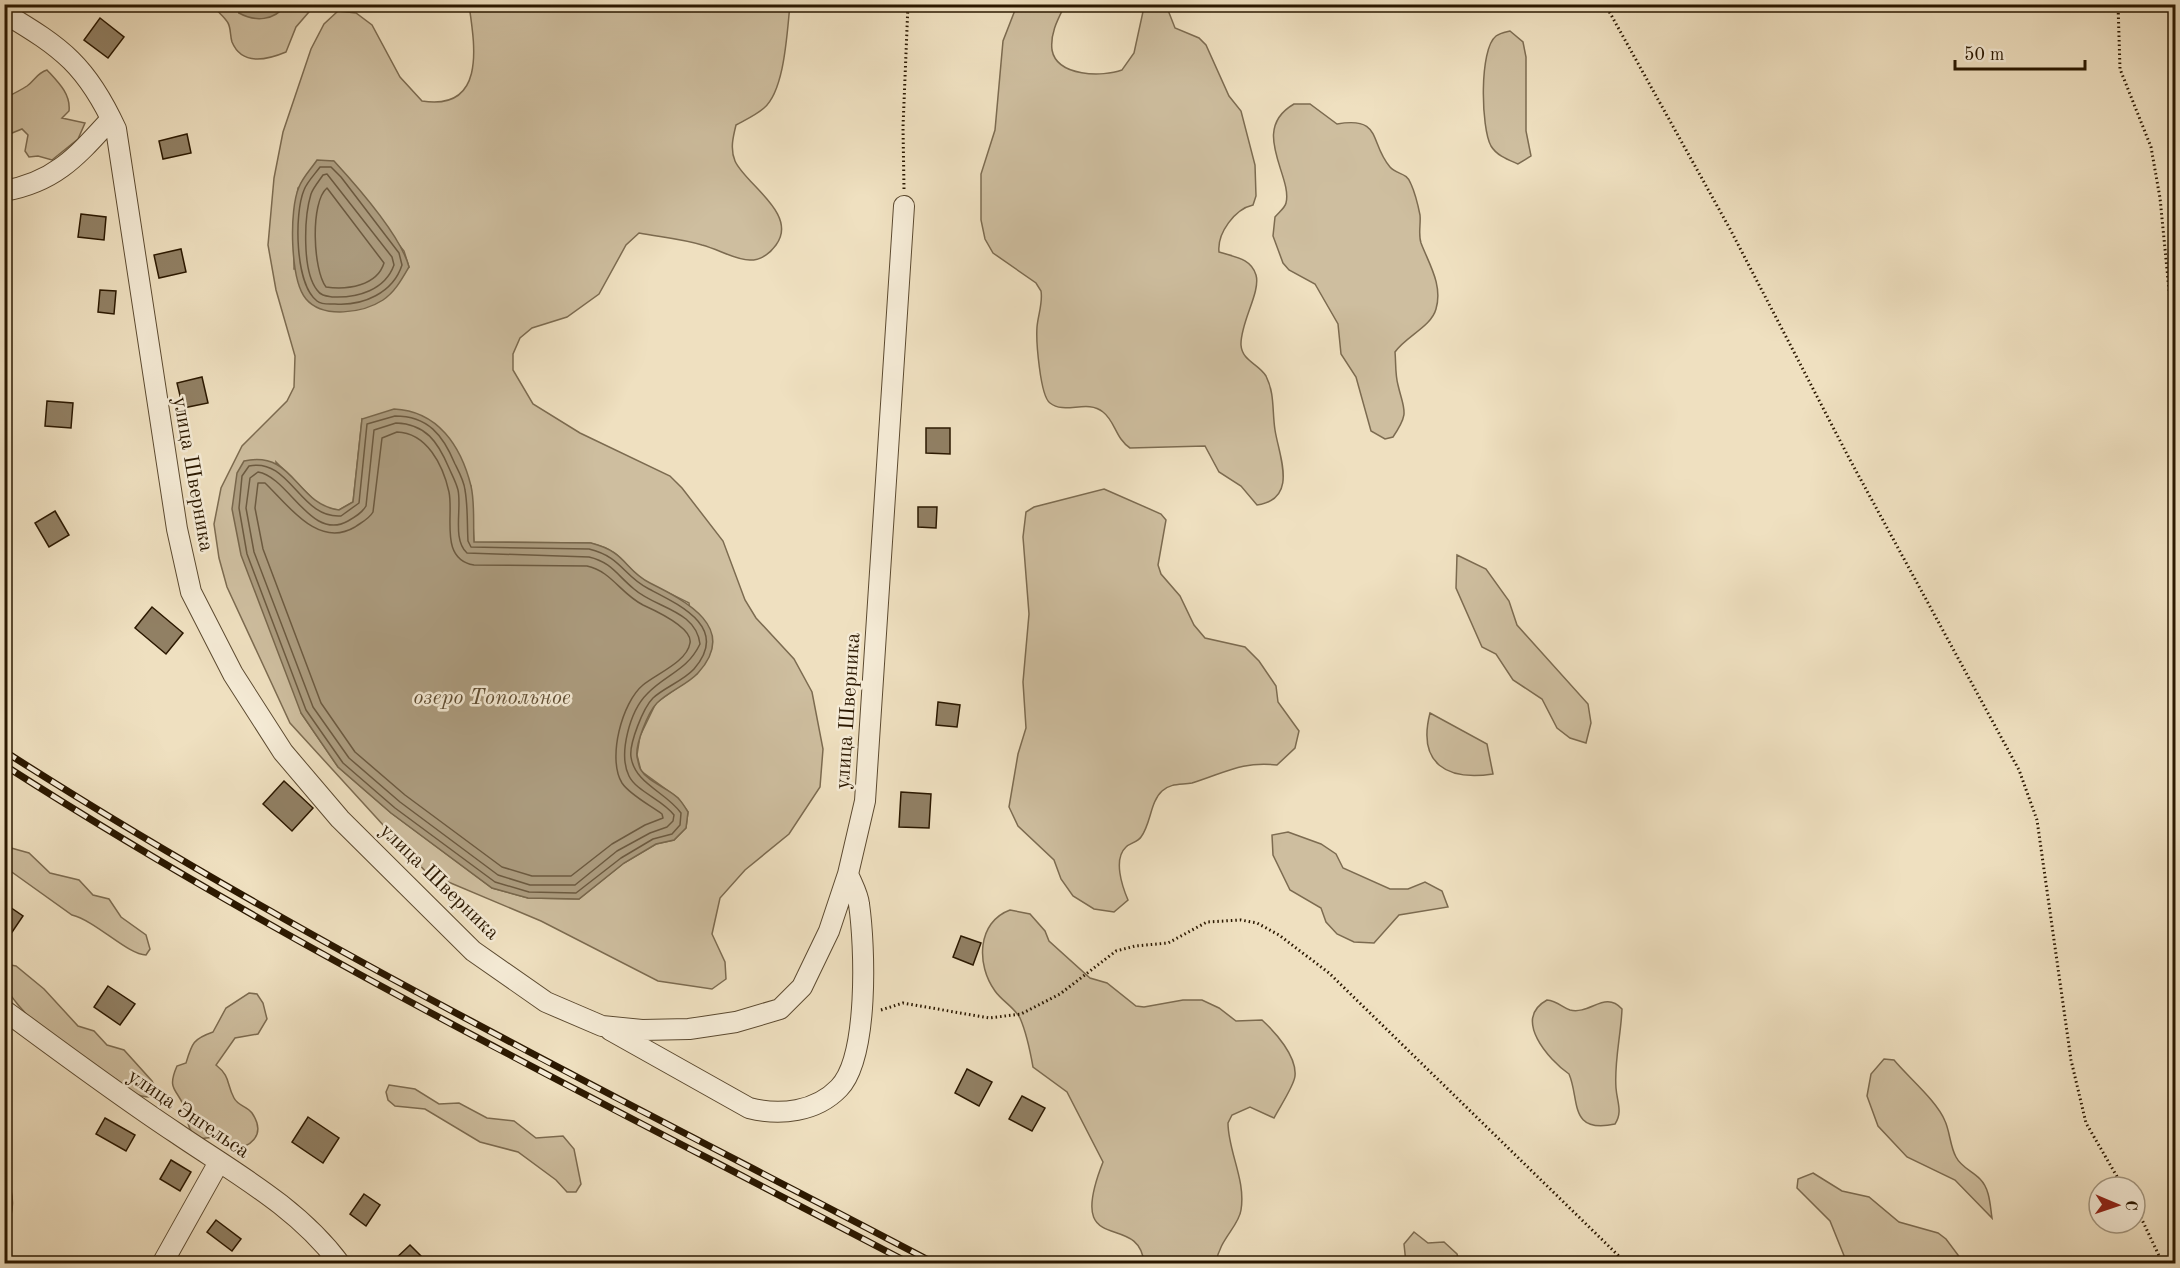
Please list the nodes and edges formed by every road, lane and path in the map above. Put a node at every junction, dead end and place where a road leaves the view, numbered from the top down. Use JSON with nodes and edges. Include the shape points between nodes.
{"nodes":[{"id":1,"x":908,"y":4,"type":"edge"},
{"id":2,"x":1605,"y":4,"type":"edge"},
{"id":3,"x":2118,"y":4,"type":"edge"},
{"id":4,"x":4,"y":13,"type":"edge"},
{"id":5,"x":111,"y":119,"type":"junction"},
{"id":6,"x":4,"y":191,"type":"edge"},
{"id":7,"x":904,"y":206,"type":"joint"},
{"id":8,"x":2175,"y":322,"type":"edge"},
{"id":9,"x":848,"y":874,"type":"junction"},
{"id":10,"x":4,"y":1010,"type":"edge"},
{"id":11,"x":862,"y":1022,"type":"junction"},
{"id":12,"x":602,"y":1026,"type":"junction"},
{"id":13,"x":219,"y":1162,"type":"junction"},
{"id":14,"x":2116,"y":1175,"type":"edge"},
{"id":15,"x":2147,"y":1230,"type":"edge"},
{"id":16,"x":162,"y":1263,"type":"edge"},
{"id":17,"x":340,"y":1263,"type":"edge"},
{"id":18,"x":1627,"y":1263,"type":"edge"},
{"id":19,"x":2163,"y":1263,"type":"edge"}],
"edges":[{"from":1,"to":7,"type":"path"},
{"from":2,"to":14,"type":"path","via":[[2019,770],[2037,820],[2071,1060],[2086,1123]]},
{"from":3,"to":8,"type":"path","via":[[2120,69],[2151,147]]},
{"from":4,"to":5,"type":"street","name":"улица Шверника","via":[[36,31],[86,73]]},
{"from":5,"to":6,"type":"street","via":[[70,164],[23,188]]},
{"from":5,"to":12,"type":"street","name":"улица Шверника","via":[[116,129],[177,529],[191,592],[233,674],[283,752],[340,819],[473,951],[546,1002]]},
{"from":7,"to":9,"type":"street","name":"улица Шверника","via":[[865,801]]},
{"from":9,"to":11,"type":"street","via":[[859,902],[864,970]]},
{"from":9,"to":12,"type":"street","name":"улица Шверника","via":[[829,931],[802,987],[780,1009],[736,1022],[689,1029]]},
{"from":10,"to":13,"type":"street","name":"улица Энгельса"},
{"from":11,"to":12,"type":"street","via":[[851,1064],[840,1087],[821,1102],[789,1112],[749,1108]]},
{"from":11,"to":18,"type":"path","via":[[886,1007],[903,1003],[989,1018],[1021,1014],[1060,994],[1094,966],[1125,948],[1168,943],[1207,922],[1257,923],[1329,973]]},
{"from":13,"to":16,"type":"street"},
{"from":13,"to":17,"type":"street","name":"улица Энгельса","via":[[297,1218]]},
{"from":15,"to":19,"type":"path"}]}
